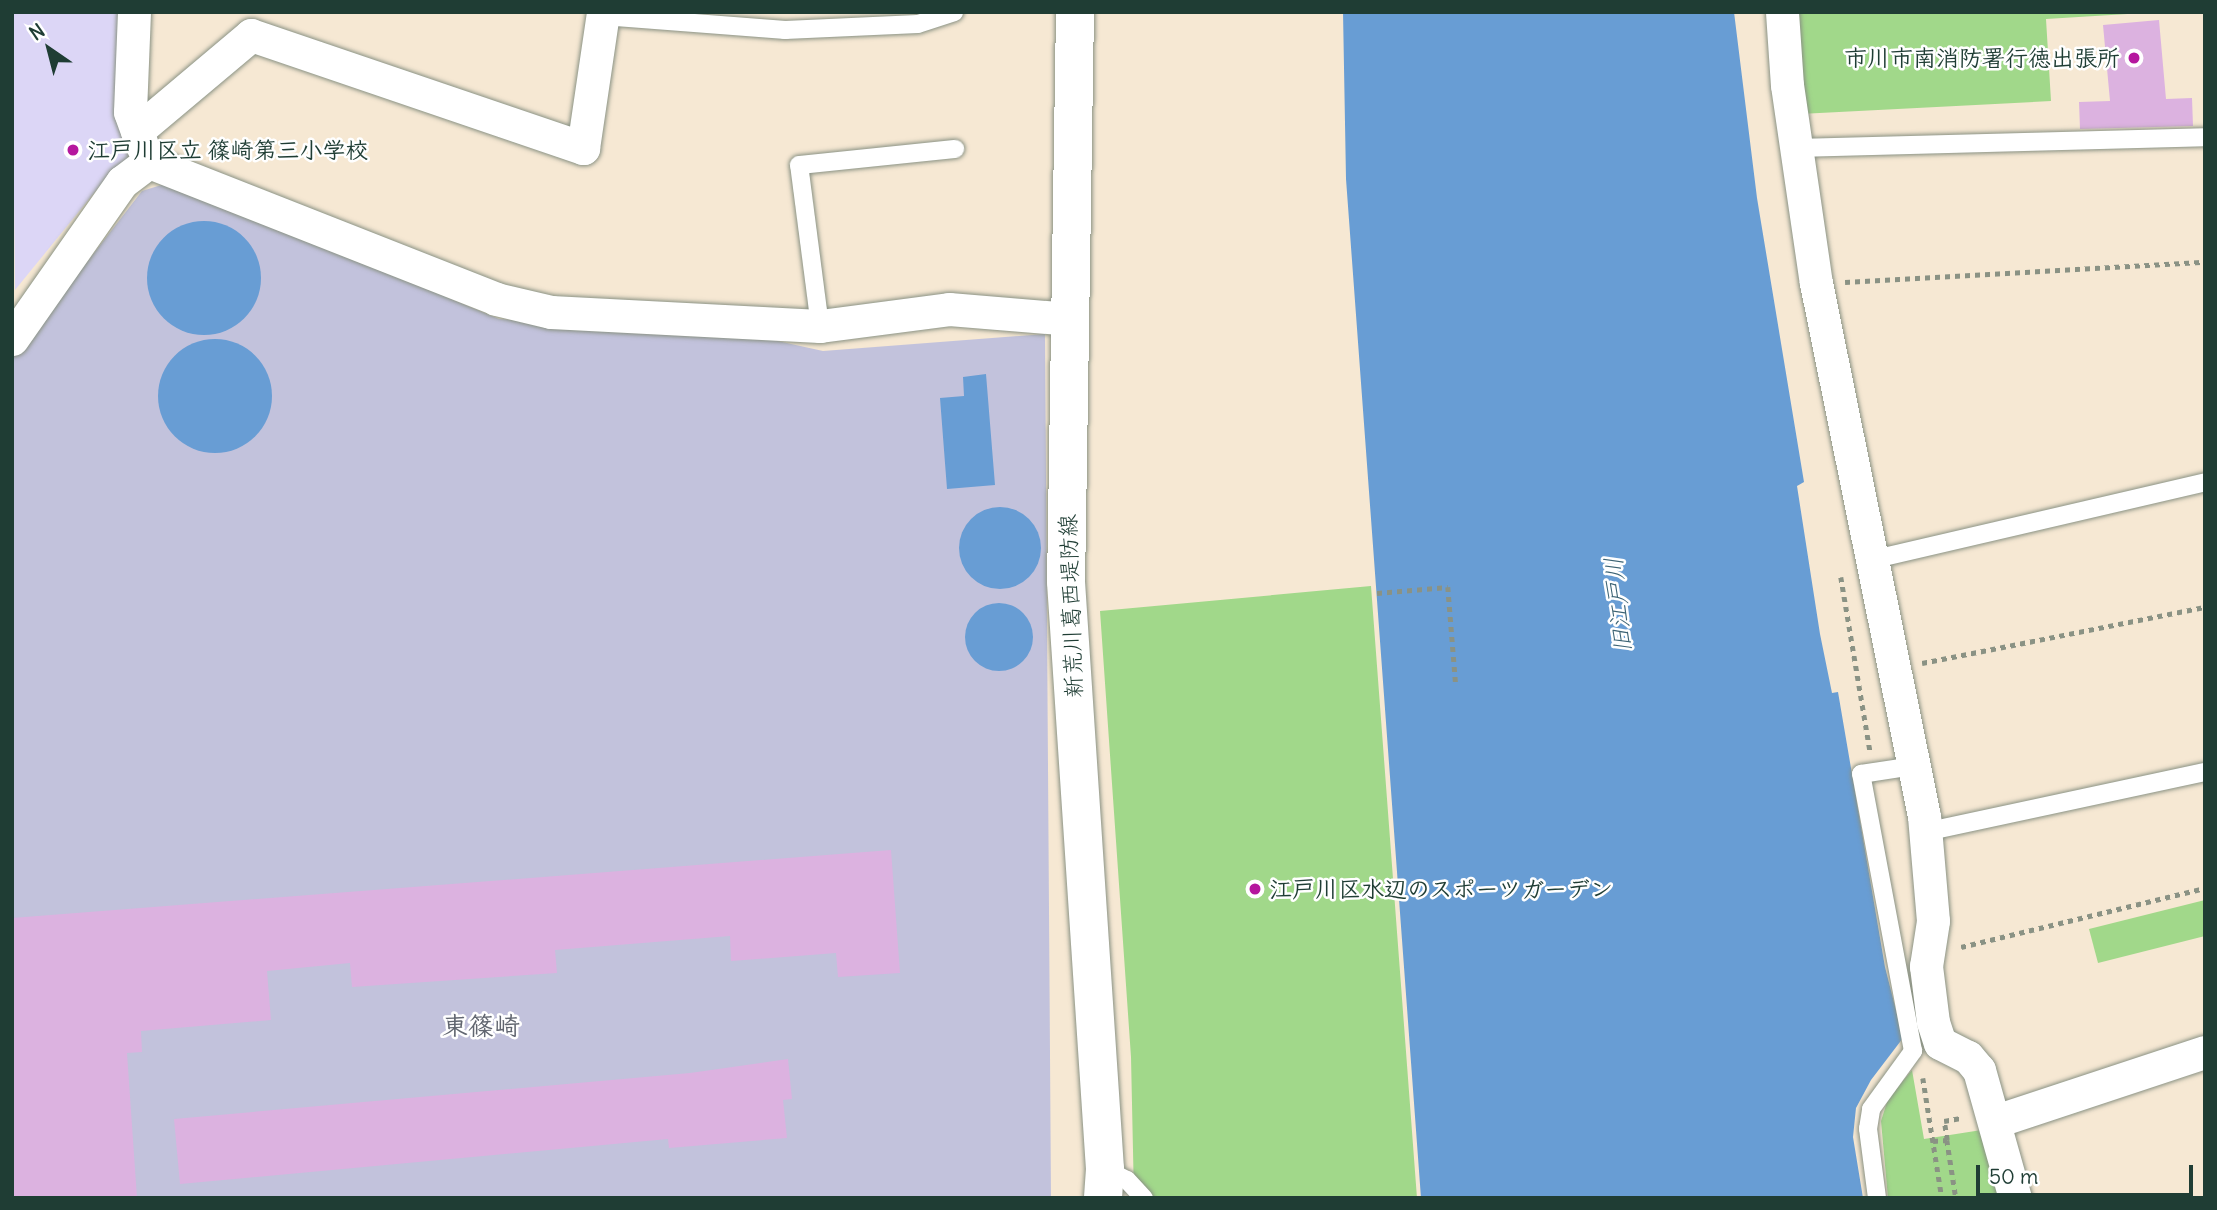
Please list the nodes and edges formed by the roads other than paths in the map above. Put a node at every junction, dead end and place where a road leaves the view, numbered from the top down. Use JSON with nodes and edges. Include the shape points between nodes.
{"nodes":[{"id":1,"x":134,"y":12,"type":"edge"},
{"id":2,"x":954,"y":12,"type":"edge"},
{"id":3,"x":1075,"y":12,"type":"edge"},
{"id":4,"x":1782,"y":12,"type":"edge"},
{"id":5,"x":603,"y":14,"type":"edge"},
{"id":6,"x":136,"y":131,"type":"junction"},
{"id":7,"x":2205,"y":137,"type":"edge"},
{"id":8,"x":1796,"y":148,"type":"junction"},
{"id":9,"x":955,"y":149,"type":"dead end"},
{"id":10,"x":149,"y":162,"type":"junction"},
{"id":11,"x":1070,"y":319,"type":"junction"},
{"id":12,"x":820,"y":326,"type":"junction"},
{"id":13,"x":12,"y":339,"type":"edge"},
{"id":14,"x":2205,"y":482,"type":"edge"},
{"id":15,"x":1871,"y":561,"type":"junction"},
{"id":16,"x":1914,"y":766,"type":"junction"},
{"id":17,"x":2205,"y":772,"type":"edge"},
{"id":18,"x":1925,"y":832,"type":"junction"},
{"id":19,"x":2205,"y":1052,"type":"edge"},
{"id":20,"x":1996,"y":1121,"type":"junction"},
{"id":21,"x":1104,"y":1183,"type":"edge"},
{"id":22,"x":1144,"y":1198,"type":"edge"},
{"id":23,"x":1877,"y":1198,"type":"edge"},
{"id":24,"x":2015,"y":1198,"type":"edge"}],
"edges":[{"from":1,"to":6,"type":"street","via":[[130,112]]},
{"from":2,"to":5,"type":"lane","via":[[918,24],[785,30]]},
{"from":3,"to":11,"type":"main road","name":"新荒川葛西堤防線"},
{"from":4,"to":8,"type":"street"},
{"from":5,"to":6,"type":"street","via":[[583,148],[251,35]]},
{"from":6,"to":10,"type":"street"},
{"from":7,"to":8,"type":"lane"},
{"from":8,"to":15,"type":"street","via":[[1816,283]]},
{"from":9,"to":12,"type":"lane","via":[[799,165]]},
{"from":10,"to":12,"type":"street","via":[[496,299],[551,312]]},
{"from":10,"to":13,"type":"street","via":[[122,182]]},
{"from":11,"to":12,"type":"street","via":[[948,309]]},
{"from":11,"to":21,"type":"main road","name":"新荒川葛西堤防線","via":[[1066,582]]},
{"from":14,"to":15,"type":"lane"},
{"from":15,"to":16,"type":"street"},
{"from":16,"to":18,"type":"street"},
{"from":16,"to":23,"type":"lane","via":[[1861,774],[1913,1051],[1871,1109],[1868,1129]]},
{"from":17,"to":18,"type":"lane"},
{"from":18,"to":20,"type":"street","via":[[1933,921],[1928,953],[1936,1036],[1945,1047],[1976,1065]]},
{"from":19,"to":20,"type":"street"},
{"from":20,"to":24,"type":"street"},
{"from":21,"to":22,"type":"lane","via":[[1126,1180]]}]}
